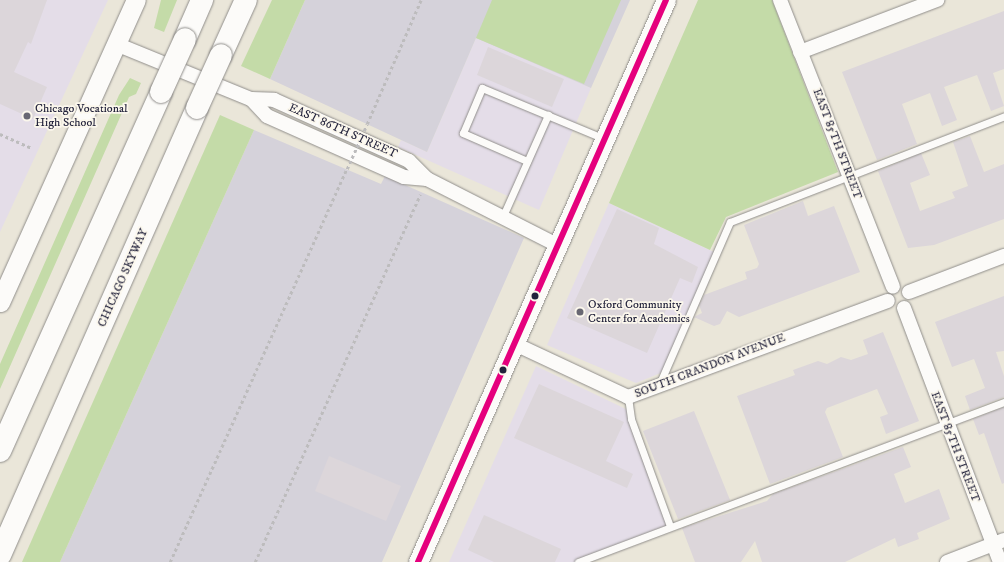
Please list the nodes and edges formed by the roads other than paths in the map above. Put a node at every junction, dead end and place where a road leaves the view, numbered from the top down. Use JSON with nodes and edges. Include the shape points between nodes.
{"nodes":[{"id":1,"x":136,"y":0,"type":"edge"},
{"id":2,"x":202,"y":0,"type":"edge"},
{"id":3,"x":246,"y":0,"type":"edge"},
{"id":4,"x":666,"y":0,"type":"edge"},
{"id":5,"x":780,"y":0,"type":"edge"},
{"id":6,"x":937,"y":0,"type":"edge"},
{"id":7,"x":116,"y":44,"type":"junction"},
{"id":8,"x":800,"y":52,"type":"junction"},
{"id":9,"x":548,"y":116,"type":"junction"},
{"id":10,"x":1004,"y":116,"type":"edge"},
{"id":11,"x":606,"y":140,"type":"junction"},
{"id":12,"x":528,"y":161,"type":"junction"},
{"id":13,"x":849,"y":174,"type":"junction"},
{"id":14,"x":503,"y":216,"type":"junction"},
{"id":15,"x":559,"y":246,"type":"junction"},
{"id":16,"x":1004,"y":256,"type":"edge"},
{"id":17,"x":893,"y":287,"type":"junction"},
{"id":18,"x":909,"y":292,"type":"junction"},
{"id":19,"x":888,"y":301,"type":"junction"},
{"id":20,"x":0,"y":302,"type":"edge"},
{"id":21,"x":904,"y":308,"type":"junction"},
{"id":22,"x":515,"y":344,"type":"junction"},
{"id":23,"x":659,"y":386,"type":"junction"},
{"id":24,"x":628,"y":397,"type":"junction"},
{"id":25,"x":1004,"y":402,"type":"edge"},
{"id":26,"x":946,"y":424,"type":"junction"},
{"id":27,"x":0,"y":451,"type":"edge"},
{"id":28,"x":670,"y":526,"type":"junction"},
{"id":29,"x":999,"y":542,"type":"edge"},
{"id":30,"x":0,"y":555,"type":"edge"},
{"id":31,"x":418,"y":562,"type":"edge"},
{"id":32,"x":578,"y":562,"type":"edge"},
{"id":33,"x":947,"y":562,"type":"edge"},
{"id":34,"x":1000,"y":562,"type":"edge"}],
"edges":[{"from":1,"to":7,"type":"main road"},
{"from":2,"to":27,"type":"highway","bridge":true},
{"from":3,"to":30,"type":"highway","name":"CHICAGO SKYWAY","bridge":true},
{"from":4,"to":11,"type":"main road"},
{"from":5,"to":8,"type":"street","name":"EAST 85TH STREET"},
{"from":6,"to":8,"type":"street"},
{"from":7,"to":14,"type":"street","name":"EAST 86TH STREET","via":[[251,99],[267,116],[404,177],[427,179]]},
{"from":7,"to":20,"type":"main road"},
{"from":8,"to":13,"type":"street","name":"EAST 85TH STREET"},
{"from":9,"to":11,"type":"lane"},
{"from":9,"to":12,"type":"lane"},
{"from":9,"to":12,"type":"lane","via":[[482,88],[463,133]]},
{"from":10,"to":13,"type":"lane"},
{"from":11,"to":15,"type":"main road"},
{"from":12,"to":14,"type":"lane"},
{"from":13,"to":17,"type":"street","name":"EAST 85TH STREET"},
{"from":13,"to":23,"type":"lane","via":[[730,222]]},
{"from":14,"to":15,"type":"street","name":"EAST 86TH STREET"},
{"from":15,"to":22,"type":"main road"},
{"from":16,"to":18,"type":"street"},
{"from":17,"to":18,"type":"street","via":[[904,287]]},
{"from":17,"to":19,"type":"street"},
{"from":18,"to":21,"type":"street","via":[[909,303]]},
{"from":19,"to":21,"type":"street","via":[[896,309]]},
{"from":19,"to":23,"type":"street","name":"SOUTH CRANDON AVENUE"},
{"from":21,"to":26,"type":"street","name":"EAST 85TH STREET"},
{"from":22,"to":24,"type":"street","name":"SOUTH CRANDON AVENUE"},
{"from":22,"to":31,"type":"main road"},
{"from":23,"to":24,"type":"street","name":"SOUTH CRANDON AVENUE"},
{"from":24,"to":28,"type":"lane","via":[[631,419]]},
{"from":25,"to":26,"type":"lane"},
{"from":26,"to":28,"type":"lane"},
{"from":26,"to":29,"type":"street","name":"EAST 85TH STREET"},
{"from":28,"to":32,"type":"lane"},
{"from":29,"to":33,"type":"street"},
{"from":29,"to":34,"type":"street","name":"EAST 85TH STREET"}]}
